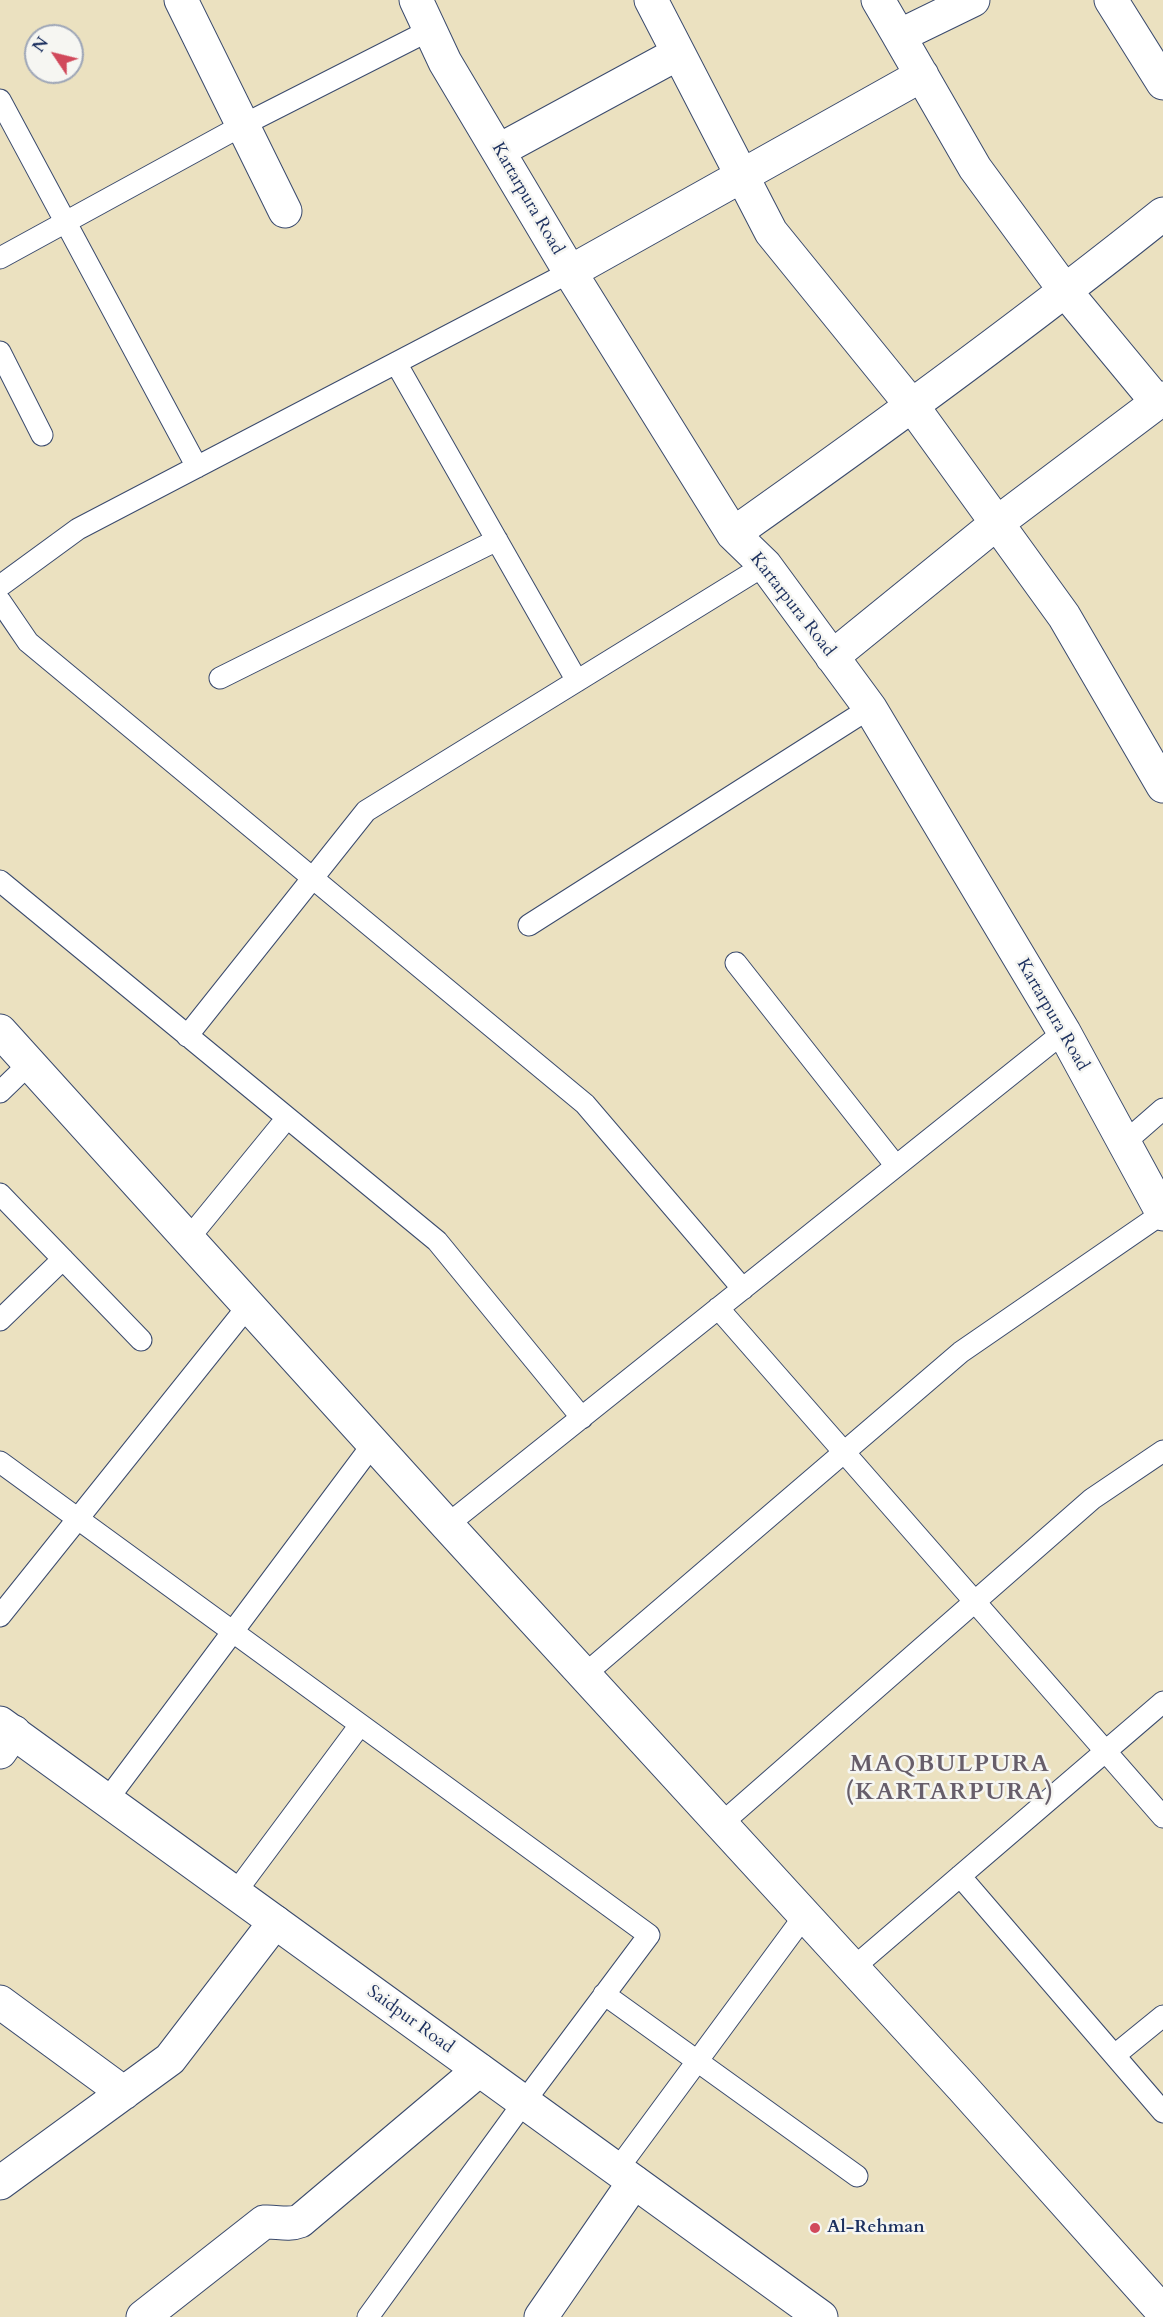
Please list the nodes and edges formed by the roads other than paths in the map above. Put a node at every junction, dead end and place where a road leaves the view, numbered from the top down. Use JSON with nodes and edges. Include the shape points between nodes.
{"nodes":[{"id":1,"x":181,"y":0,"type":"edge"},
{"id":2,"x":416,"y":0,"type":"edge"},
{"id":3,"x":651,"y":0,"type":"edge"},
{"id":4,"x":878,"y":0,"type":"edge"},
{"id":5,"x":973,"y":0,"type":"edge"},
{"id":6,"x":1111,"y":0,"type":"edge"},
{"id":7,"x":430,"y":30,"type":"junction"},
{"id":8,"x":899,"y":36,"type":"junction"},
{"id":9,"x":677,"y":54,"type":"junction"},
{"id":10,"x":922,"y":75,"type":"junction"},
{"id":11,"x":1163,"y":83,"type":"edge"},
{"id":12,"x":0,"y":100,"type":"edge"},
{"id":13,"x":243,"y":125,"type":"junction"},
{"id":14,"x":498,"y":151,"type":"junction"},
{"id":15,"x":742,"y":176,"type":"junction"},
{"id":16,"x":285,"y":211,"type":"dead end"},
{"id":17,"x":1163,"y":214,"type":"edge"},
{"id":18,"x":65,"y":222,"type":"junction"},
{"id":19,"x":0,"y":258,"type":"edge"},
{"id":20,"x":570,"y":272,"type":"junction"},
{"id":21,"x":1066,"y":292,"type":"junction"},
{"id":22,"x":0,"y":352,"type":"edge"},
{"id":23,"x":396,"y":363,"type":"junction"},
{"id":24,"x":1160,"y":400,"type":"edge"},
{"id":25,"x":913,"y":407,"type":"junction"},
{"id":26,"x":42,"y":435,"type":"dead end"},
{"id":27,"x":197,"y":467,"type":"junction"},
{"id":28,"x":998,"y":523,"type":"junction"},
{"id":29,"x":733,"y":534,"type":"junction"},
{"id":30,"x":497,"y":540,"type":"junction"},
{"id":31,"x":765,"y":565,"type":"junction"},
{"id":32,"x":0,"y":586,"type":"edge"},
{"id":33,"x":0,"y":601,"type":"edge"},
{"id":34,"x":832,"y":657,"type":"junction"},
{"id":35,"x":219,"y":678,"type":"dead end"},
{"id":36,"x":577,"y":681,"type":"junction"},
{"id":37,"x":870,"y":708,"type":"junction"},
{"id":38,"x":1163,"y":786,"type":"edge"},
{"id":39,"x":313,"y":878,"type":"junction"},
{"id":40,"x":0,"y":881,"type":"edge"},
{"id":41,"x":529,"y":925,"type":"dead end"},
{"id":42,"x":736,"y":963,"type":"dead end"},
{"id":43,"x":0,"y":1032,"type":"edge"},
{"id":44,"x":1064,"y":1032,"type":"junction"},
{"id":45,"x":187,"y":1036,"type":"junction"},
{"id":46,"x":29,"y":1064,"type":"junction"},
{"id":47,"x":0,"y":1092,"type":"edge"},
{"id":48,"x":1163,"y":1109,"type":"edge"},
{"id":49,"x":287,"y":1118,"type":"junction"},
{"id":50,"x":1124,"y":1143,"type":"junction"},
{"id":51,"x":896,"y":1166,"type":"junction"},
{"id":52,"x":0,"y":1194,"type":"edge"},
{"id":53,"x":1163,"y":1214,"type":"edge"},
{"id":54,"x":188,"y":1239,"type":"junction"},
{"id":55,"x":63,"y":1259,"type":"junction"},
{"id":56,"x":743,"y":1289,"type":"junction"},
{"id":57,"x":248,"y":1306,"type":"junction"},
{"id":58,"x":718,"y":1308,"type":"junction"},
{"id":59,"x":0,"y":1320,"type":"edge"},
{"id":60,"x":141,"y":1340,"type":"dead end"},
{"id":61,"x":582,"y":1418,"type":"junction"},
{"id":62,"x":373,"y":1444,"type":"junction"},
{"id":63,"x":1163,"y":1451,"type":"edge"},
{"id":64,"x":844,"y":1452,"type":"junction"},
{"id":65,"x":0,"y":1462,"type":"edge"},
{"id":66,"x":78,"y":1519,"type":"junction"},
{"id":67,"x":447,"y":1525,"type":"junction"},
{"id":68,"x":975,"y":1601,"type":"junction"},
{"id":69,"x":0,"y":1616,"type":"edge"},
{"id":70,"x":233,"y":1632,"type":"junction"},
{"id":71,"x":584,"y":1675,"type":"junction"},
{"id":72,"x":1163,"y":1702,"type":"edge"},
{"id":73,"x":360,"y":1725,"type":"junction"},
{"id":74,"x":4,"y":1735,"type":"edge"},
{"id":75,"x":1106,"y":1752,"type":"junction"},
{"id":76,"x":107,"y":1800,"type":"junction"},
{"id":77,"x":1163,"y":1817,"type":"edge"},
{"id":78,"x":721,"y":1824,"type":"junction"},
{"id":79,"x":960,"y":1876,"type":"junction"},
{"id":80,"x":235,"y":1893,"type":"junction"},
{"id":81,"x":805,"y":1915,"type":"junction"},
{"id":82,"x":274,"y":1922,"type":"junction"},
{"id":83,"x":853,"y":1968,"type":"junction"},
{"id":84,"x":604,"y":1994,"type":"junction"},
{"id":85,"x":0,"y":2002,"type":"edge"},
{"id":86,"x":1163,"y":2016,"type":"edge"},
{"id":87,"x":1115,"y":2055,"type":"junction"},
{"id":88,"x":697,"y":2061,"type":"junction"},
{"id":89,"x":479,"y":2070,"type":"junction"},
{"id":90,"x":124,"y":2093,"type":"junction"},
{"id":91,"x":524,"y":2102,"type":"junction"},
{"id":92,"x":1163,"y":2112,"type":"edge"},
{"id":93,"x":625,"y":2176,"type":"junction"},
{"id":94,"x":857,"y":2176,"type":"dead end"},
{"id":95,"x":0,"y":2182,"type":"edge"},
{"id":96,"x":1163,"y":2312,"type":"edge"},
{"id":97,"x":143,"y":2317,"type":"edge"},
{"id":98,"x":368,"y":2317,"type":"edge"},
{"id":99,"x":541,"y":2317,"type":"edge"},
{"id":100,"x":821,"y":2317,"type":"edge"}],
"edges":[{"from":1,"to":13,"type":"street"},
{"from":2,"to":7,"type":"street","name":"Kartarpura Road"},
{"from":3,"to":9,"type":"street"},
{"from":4,"to":8,"type":"street"},
{"from":5,"to":8,"type":"street"},
{"from":6,"to":11,"type":"street"},
{"from":7,"to":13,"type":"lane"},
{"from":7,"to":14,"type":"street","name":"Kartarpura Road"},
{"from":8,"to":10,"type":"street"},
{"from":9,"to":14,"type":"street"},
{"from":9,"to":15,"type":"street"},
{"from":10,"to":15,"type":"street"},
{"from":10,"to":21,"type":"street","via":[[975,168]]},
{"from":12,"to":18,"type":"lane"},
{"from":13,"to":16,"type":"street"},
{"from":13,"to":18,"type":"lane"},
{"from":14,"to":20,"type":"street","name":"Kartarpura Road"},
{"from":15,"to":20,"type":"street"},
{"from":15,"to":25,"type":"street","via":[[771,232]]},
{"from":17,"to":21,"type":"street"},
{"from":18,"to":19,"type":"lane"},
{"from":18,"to":27,"type":"lane"},
{"from":20,"to":23,"type":"lane"},
{"from":20,"to":29,"type":"street","name":"Kartarpura Road"},
{"from":21,"to":24,"type":"street"},
{"from":21,"to":25,"type":"street"},
{"from":22,"to":26,"type":"lane"},
{"from":23,"to":27,"type":"lane"},
{"from":23,"to":30,"type":"lane"},
{"from":24,"to":28,"type":"street"},
{"from":25,"to":28,"type":"street"},
{"from":25,"to":29,"type":"street"},
{"from":27,"to":32,"type":"lane","via":[[78,529]]},
{"from":28,"to":34,"type":"street"},
{"from":28,"to":38,"type":"street","via":[[1064,616]]},
{"from":29,"to":31,"type":"street","name":"Kartarpura Road"},
{"from":30,"to":35,"type":"lane"},
{"from":30,"to":36,"type":"lane"},
{"from":31,"to":34,"type":"street","name":"Kartarpura Road"},
{"from":31,"to":36,"type":"lane"},
{"from":33,"to":39,"type":"lane","via":[[28,642]]},
{"from":34,"to":37,"type":"street","name":"Kartarpura Road"},
{"from":36,"to":39,"type":"lane","via":[[366,811]]},
{"from":37,"to":41,"type":"lane"},
{"from":37,"to":44,"type":"street","name":"Kartarpura Road"},
{"from":39,"to":45,"type":"lane"},
{"from":39,"to":56,"type":"lane","via":[[585,1104]]},
{"from":40,"to":45,"type":"lane"},
{"from":42,"to":51,"type":"lane"},
{"from":43,"to":46,"type":"street"},
{"from":44,"to":50,"type":"street","name":"Kartarpura Road"},
{"from":44,"to":51,"type":"lane"},
{"from":45,"to":49,"type":"lane"},
{"from":46,"to":47,"type":"lane"},
{"from":46,"to":54,"type":"street"},
{"from":48,"to":50,"type":"lane"},
{"from":49,"to":54,"type":"lane"},
{"from":49,"to":61,"type":"lane","via":[[437,1241]]},
{"from":50,"to":53,"type":"street","name":"Kartarpura Road"},
{"from":51,"to":56,"type":"lane"},
{"from":52,"to":55,"type":"lane"},
{"from":53,"to":64,"type":"lane","via":[[961,1352]]},
{"from":54,"to":57,"type":"street"},
{"from":55,"to":59,"type":"lane"},
{"from":55,"to":60,"type":"lane"},
{"from":56,"to":58,"type":"lane"},
{"from":57,"to":62,"type":"street"},
{"from":57,"to":66,"type":"lane"},
{"from":58,"to":61,"type":"lane"},
{"from":58,"to":64,"type":"lane"},
{"from":61,"to":67,"type":"lane"},
{"from":62,"to":67,"type":"street"},
{"from":62,"to":70,"type":"lane"},
{"from":63,"to":68,"type":"lane","via":[[1092,1499]]},
{"from":64,"to":68,"type":"lane"},
{"from":64,"to":71,"type":"lane"},
{"from":65,"to":66,"type":"lane"},
{"from":66,"to":69,"type":"lane"},
{"from":66,"to":70,"type":"lane"},
{"from":67,"to":71,"type":"street"},
{"from":68,"to":75,"type":"lane"},
{"from":68,"to":78,"type":"lane"},
{"from":70,"to":73,"type":"lane"},
{"from":70,"to":76,"type":"lane"},
{"from":71,"to":78,"type":"street"},
{"from":72,"to":75,"type":"lane"},
{"from":73,"to":80,"type":"lane"},
{"from":73,"to":84,"type":"lane","via":[[649,1935]]},
{"from":74,"to":76,"type":"street","name":"Saidpur Road"},
{"from":75,"to":77,"type":"lane"},
{"from":75,"to":79,"type":"lane"},
{"from":76,"to":80,"type":"street","name":"Saidpur Road"},
{"from":78,"to":81,"type":"street"},
{"from":79,"to":83,"type":"lane"},
{"from":79,"to":87,"type":"lane"},
{"from":80,"to":82,"type":"street","name":"Saidpur Road"},
{"from":81,"to":83,"type":"street"},
{"from":81,"to":88,"type":"lane"},
{"from":82,"to":89,"type":"street","name":"Saidpur Road"},
{"from":82,"to":90,"type":"street","via":[[170,2059]]},
{"from":83,"to":96,"type":"street"},
{"from":84,"to":88,"type":"lane"},
{"from":84,"to":91,"type":"lane"},
{"from":85,"to":90,"type":"street"},
{"from":86,"to":87,"type":"lane"},
{"from":87,"to":92,"type":"lane"},
{"from":88,"to":93,"type":"lane"},
{"from":88,"to":94,"type":"lane"},
{"from":89,"to":91,"type":"street","name":"Saidpur Road"},
{"from":89,"to":97,"type":"street","via":[[300,2221],[264,2222]]},
{"from":90,"to":95,"type":"street"},
{"from":91,"to":93,"type":"street","name":"Saidpur Road"},
{"from":91,"to":98,"type":"lane"},
{"from":93,"to":99,"type":"street"},
{"from":93,"to":100,"type":"street","name":"Saidpur Road"}]}
